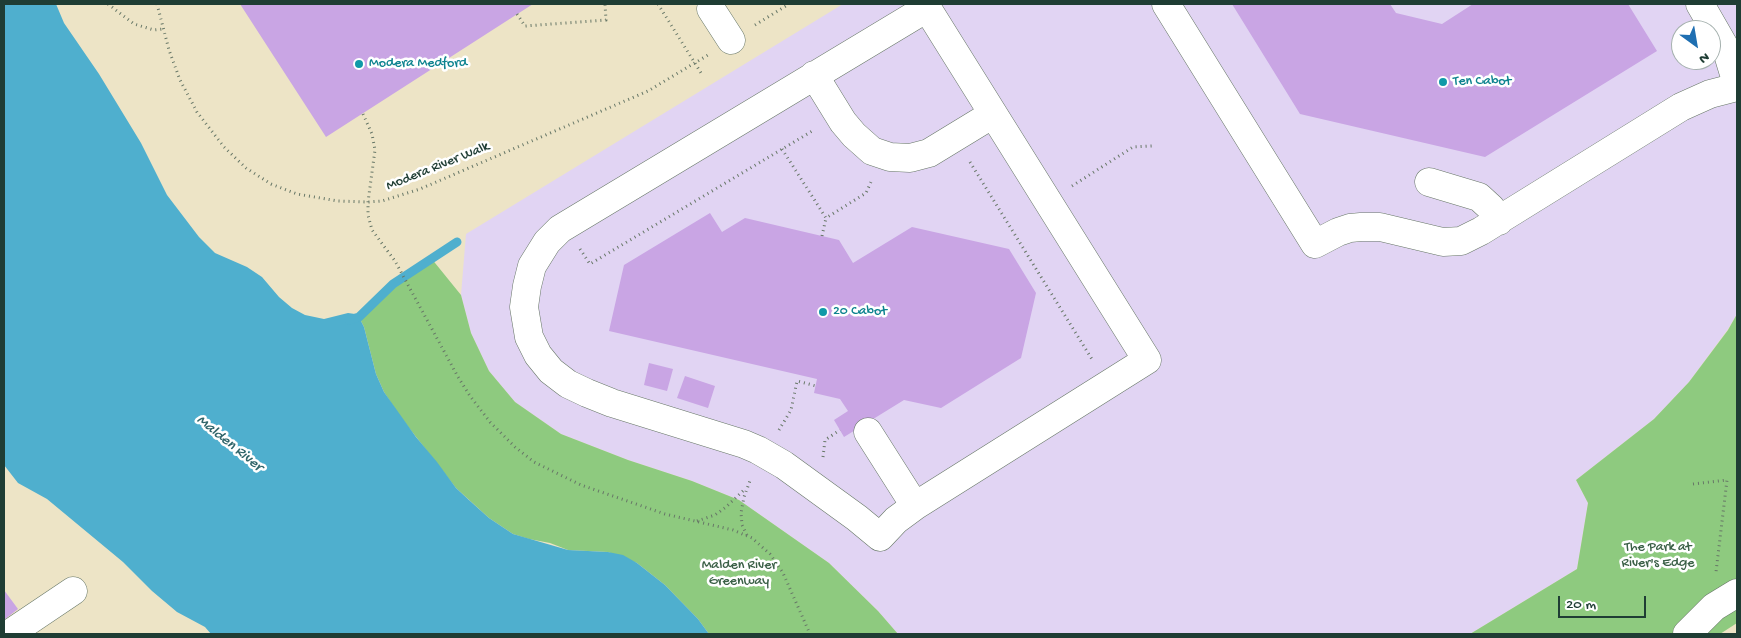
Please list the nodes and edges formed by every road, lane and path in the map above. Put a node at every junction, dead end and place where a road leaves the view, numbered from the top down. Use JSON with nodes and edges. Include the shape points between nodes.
{"nodes":[{"id":1,"x":108,"y":4,"type":"edge"},
{"id":2,"x":157,"y":4,"type":"edge"},
{"id":3,"x":605,"y":4,"type":"edge"},
{"id":4,"x":658,"y":4,"type":"edge"},
{"id":5,"x":1166,"y":4,"type":"edge"},
{"id":6,"x":1700,"y":4,"type":"edge"},
{"id":7,"x":929,"y":6,"type":"edge"},
{"id":8,"x":711,"y":8,"type":"dead end"},
{"id":9,"x":517,"y":14,"type":"dead end"},
{"id":10,"x":163,"y":29,"type":"junction"},
{"id":11,"x":731,"y":40,"type":"dead end"},
{"id":12,"x":695,"y":63,"type":"junction"},
{"id":13,"x":701,"y":73,"type":"dead end"},
{"id":14,"x":814,"y":75,"type":"junction"},
{"id":15,"x":1737,"y":86,"type":"edge"},
{"id":16,"x":363,"y":114,"type":"dead end"},
{"id":17,"x":993,"y":114,"type":"junction"},
{"id":18,"x":817,"y":128,"type":"dead end"},
{"id":19,"x":1152,"y":146,"type":"dead end"},
{"id":20,"x":782,"y":149,"type":"junction"},
{"id":21,"x":966,"y":155,"type":"dead end"},
{"id":22,"x":872,"y":180,"type":"dead end"},
{"id":23,"x":1429,"y":182,"type":"dead end"},
{"id":24,"x":1048,"y":200,"type":"junction"},
{"id":25,"x":368,"y":202,"type":"junction"},
{"id":26,"x":826,"y":218,"type":"junction"},
{"id":27,"x":1498,"y":220,"type":"junction"},
{"id":28,"x":565,"y":225,"type":"junction"},
{"id":29,"x":822,"y":236,"type":"dead end"},
{"id":30,"x":1108,"y":385,"type":"junction"},
{"id":31,"x":816,"y":386,"type":"dead end"},
{"id":32,"x":840,"y":430,"type":"dead end"},
{"id":33,"x":868,"y":432,"type":"dead end"},
{"id":34,"x":775,"y":436,"type":"dead end"},
{"id":35,"x":822,"y":462,"type":"dead end"},
{"id":36,"x":755,"y":470,"type":"dead end"},
{"id":37,"x":1693,"y":484,"type":"dead end"},
{"id":38,"x":748,"y":485,"type":"junction"},
{"id":39,"x":915,"y":506,"type":"junction"},
{"id":40,"x":694,"y":521,"type":"junction"},
{"id":41,"x":747,"y":535,"type":"junction"},
{"id":42,"x":73,"y":591,"type":"dead end"},
{"id":43,"x":1737,"y":593,"type":"edge"},
{"id":44,"x":1714,"y":607,"type":"junction"},
{"id":45,"x":9,"y":634,"type":"edge"},
{"id":46,"x":810,"y":634,"type":"edge"},
{"id":47,"x":1687,"y":634,"type":"edge"}],
"edges":[{"from":1,"to":10,"type":"path","via":[[134,24],[154,30]]},
{"from":2,"to":10,"type":"path","name":"Modera River Walk"},
{"from":3,"to":9,"type":"path","via":[[606,20],[525,26]]},
{"from":4,"to":12,"type":"path"},
{"from":5,"to":27,"type":"lane","via":[[1315,244],[1338,232],[1361,226],[1452,242],[1472,236]]},
{"from":6,"to":15,"type":"lane","via":[[1726,51]]},
{"from":7,"to":14,"type":"lane"},
{"from":7,"to":17,"type":"lane"},
{"from":8,"to":11,"type":"lane"},
{"from":10,"to":25,"type":"path","name":"Modera River Walk","via":[[174,65],[197,112],[214,136],[246,168],[271,184],[297,194]]},
{"from":12,"to":13,"type":"path"},
{"from":12,"to":25,"type":"path","name":"Modera River Walk","via":[[648,91],[432,184],[395,198]]},
{"from":14,"to":17,"type":"lane","via":[[854,135],[872,150],[890,157],[910,158],[929,153]]},
{"from":14,"to":28,"type":"lane"},
{"from":15,"to":27,"type":"lane","via":[[1681,107]]},
{"from":16,"to":25,"type":"path","via":[[375,150]]},
{"from":17,"to":24,"type":"lane"},
{"from":18,"to":20,"type":"path"},
{"from":19,"to":24,"type":"path","via":[[1133,147]]},
{"from":20,"to":26,"type":"path"},
{"from":20,"to":28,"type":"path","via":[[590,264]]},
{"from":21,"to":30,"type":"path"},
{"from":22,"to":26,"type":"path","via":[[866,193]]},
{"from":23,"to":27,"type":"lane","via":[[1479,196]]},
{"from":24,"to":30,"type":"lane","via":[[1147,360]]},
{"from":25,"to":40,"type":"path","via":[[372,230],[395,261],[446,357],[470,396],[515,447],[534,462],[581,486],[637,506]]},
{"from":26,"to":29,"type":"path"},
{"from":28,"to":39,"type":"lane","via":[[536,258],[529,276],[524,307],[529,337],[551,371],[568,384],[598,398],[758,450],[784,465],[880,537]]},
{"from":30,"to":39,"type":"lane"},
{"from":31,"to":34,"type":"path","via":[[797,381],[791,410]]},
{"from":32,"to":35,"type":"path","via":[[825,440]]},
{"from":33,"to":39,"type":"lane"},
{"from":36,"to":38,"type":"path"},
{"from":37,"to":44,"type":"path","via":[[1727,480]]},
{"from":38,"to":40,"type":"path","via":[[726,508]]},
{"from":38,"to":41,"type":"path","via":[[741,513]]},
{"from":40,"to":41,"type":"path"},
{"from":41,"to":46,"type":"path","via":[[776,563]]},
{"from":42,"to":45,"type":"lane"},
{"from":43,"to":44,"type":"lane"},
{"from":44,"to":47,"type":"lane"}]}
